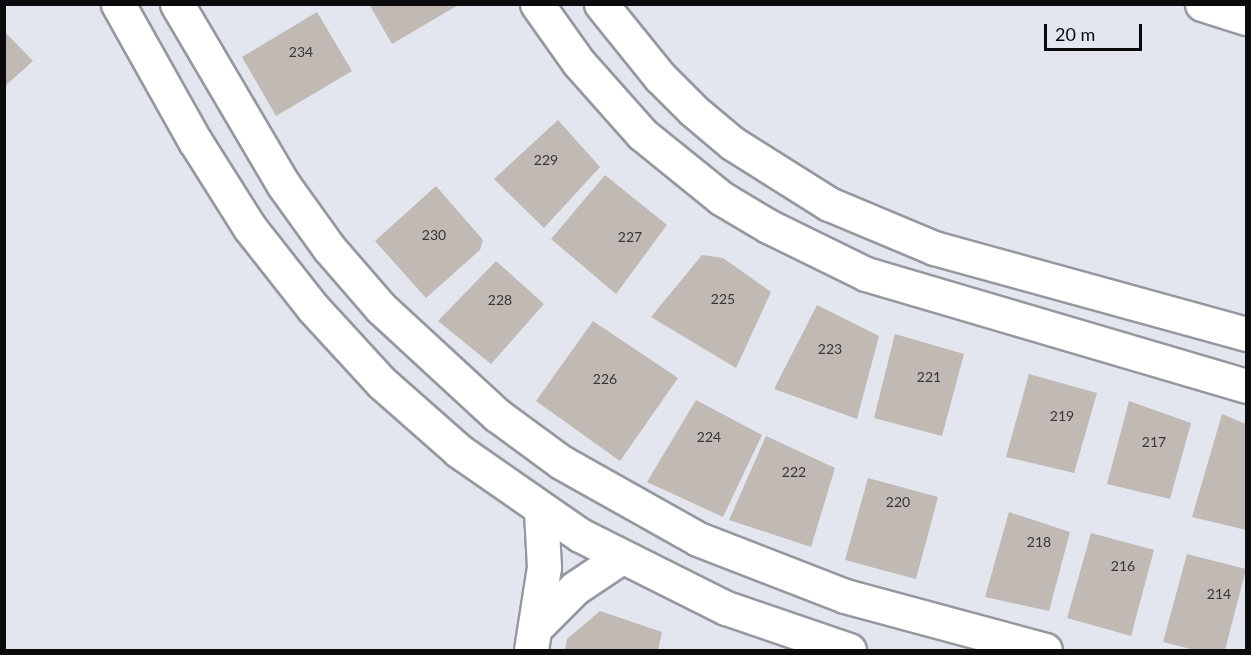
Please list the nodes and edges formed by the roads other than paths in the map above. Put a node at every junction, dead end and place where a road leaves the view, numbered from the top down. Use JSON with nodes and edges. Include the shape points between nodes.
{"nodes":[{"id":1,"x":118,"y":4,"type":"edge"},
{"id":2,"x":177,"y":4,"type":"edge"},
{"id":3,"x":537,"y":4,"type":"edge"},
{"id":4,"x":601,"y":4,"type":"edge"},
{"id":5,"x":1202,"y":4,"type":"edge"},
{"id":6,"x":1246,"y":18,"type":"edge"},
{"id":7,"x":241,"y":117,"type":"junction"},
{"id":8,"x":195,"y":141,"type":"junction"},
{"id":9,"x":1240,"y":327,"type":"edge"},
{"id":10,"x":1246,"y":386,"type":"edge"},
{"id":11,"x":541,"y":511,"type":"junction"},
{"id":12,"x":620,"y":558,"type":"junction"},
{"id":13,"x":534,"y":639,"type":"edge"},
{"id":14,"x":841,"y":649,"type":"edge"},
{"id":15,"x":1045,"y":651,"type":"edge"}],
"edges":[{"from":1,"to":8,"type":"street"},
{"from":2,"to":7,"type":"street"},
{"from":3,"to":10,"type":"street","via":[[579,63],[642,134],[721,198],[816,252],[888,281]]},
{"from":4,"to":9,"type":"street","via":[[660,77],[694,111],[732,143],[829,204],[934,248]]},
{"from":5,"to":6,"type":"street"},
{"from":7,"to":8,"type":"street"},
{"from":7,"to":15,"type":"street","via":[[323,239],[381,308],[480,400],[561,462],[638,508],[770,570],[845,596]]},
{"from":8,"to":11,"type":"street","via":[[250,228],[299,291],[382,383],[459,451]]},
{"from":11,"to":12,"type":"street"},
{"from":11,"to":13,"type":"street","via":[[545,537]]},
{"from":12,"to":13,"type":"street","via":[[575,588]]},
{"from":12,"to":14,"type":"street","via":[[726,608]]}]}
